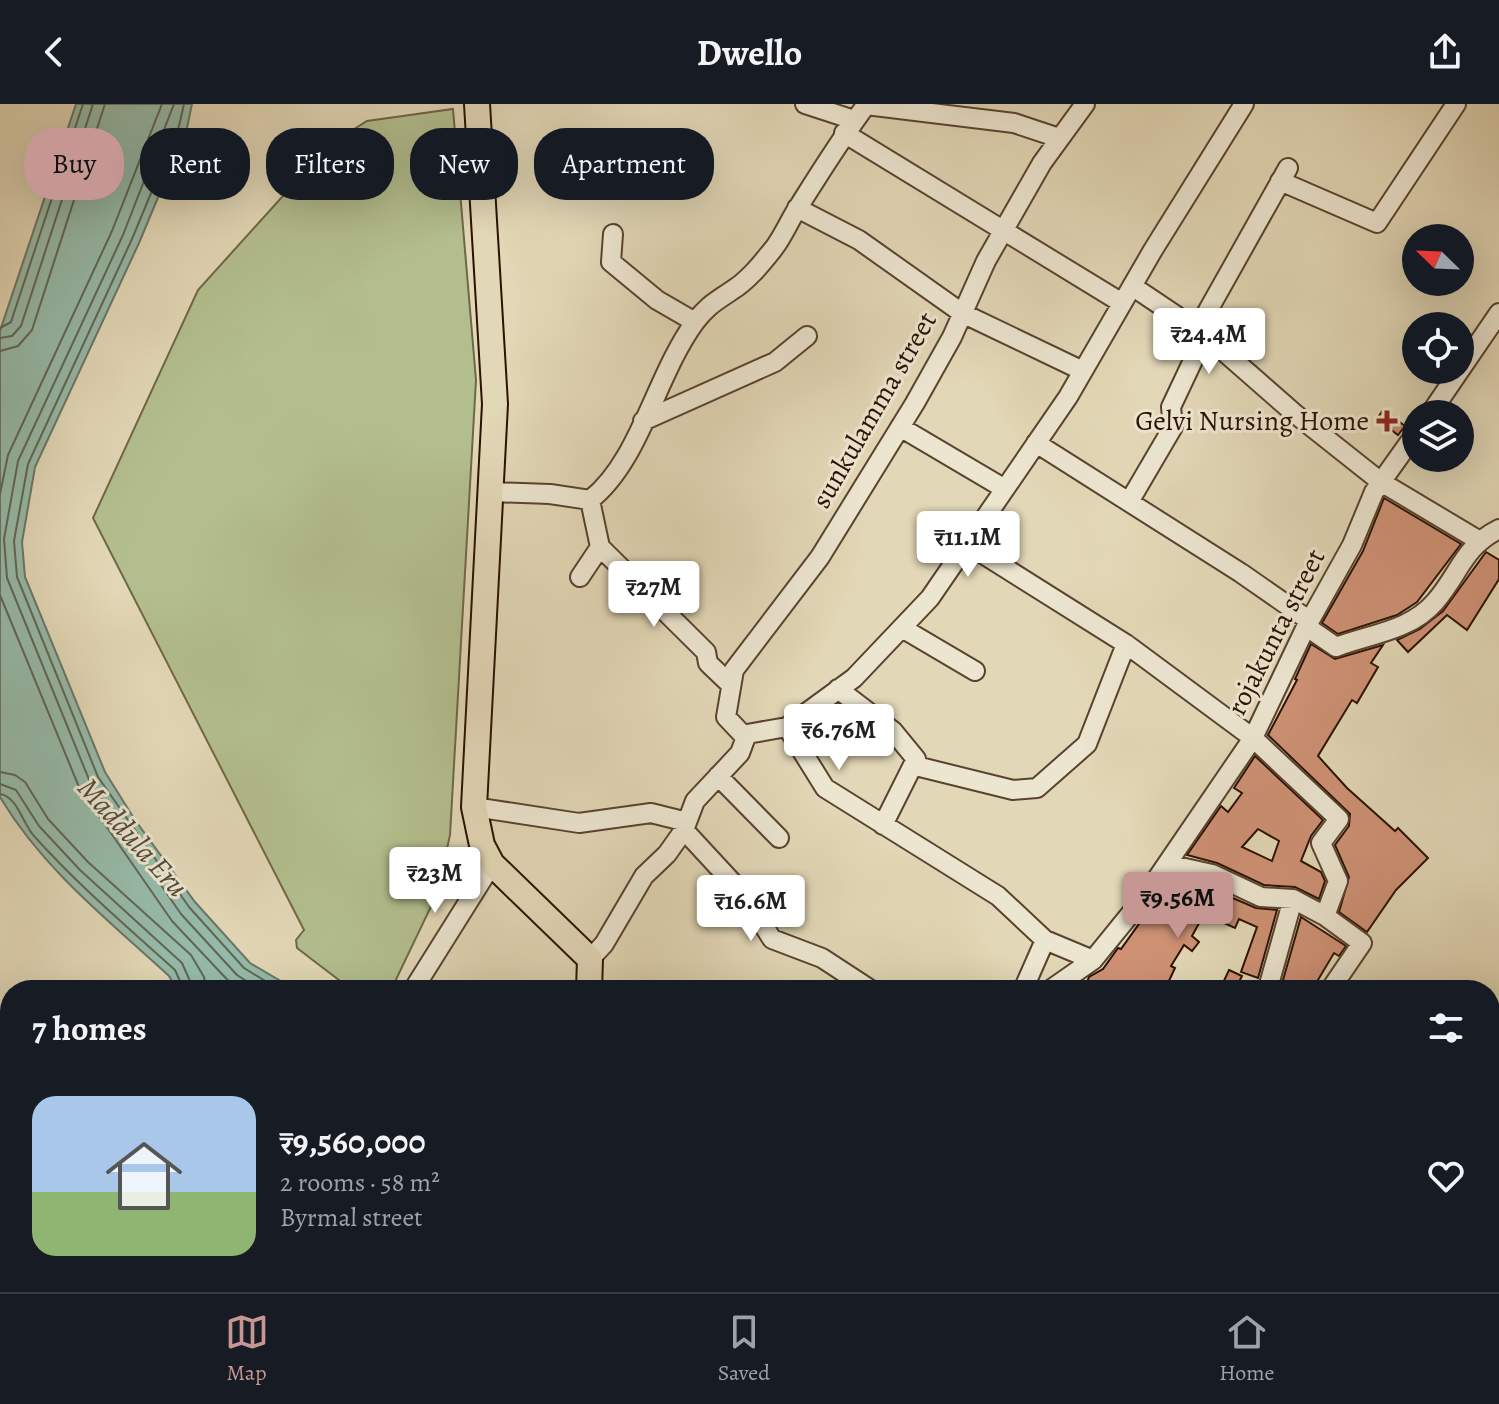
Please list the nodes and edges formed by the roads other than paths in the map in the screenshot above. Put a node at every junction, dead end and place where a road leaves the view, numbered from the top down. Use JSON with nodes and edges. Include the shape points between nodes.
{"nodes":[{"id":1,"x":477,"y":104,"type":"edge"},
{"id":2,"x":805,"y":104,"type":"edge"},
{"id":3,"x":1085,"y":104,"type":"edge"},
{"id":4,"x":1244,"y":104,"type":"edge"},
{"id":5,"x":1456,"y":104,"type":"edge"},
{"id":6,"x":858,"y":116,"type":"edge"},
{"id":7,"x":1059,"y":138,"type":"junction"},
{"id":8,"x":797,"y":208,"type":"junction"},
{"id":9,"x":1002,"y":232,"type":"junction"},
{"id":10,"x":613,"y":234,"type":"dead end"},
{"id":11,"x":1127,"y":294,"type":"junction"},
{"id":12,"x":962,"y":313,"type":"junction"},
{"id":13,"x":1499,"y":313,"type":"edge"},
{"id":14,"x":695,"y":322,"type":"junction"},
{"id":15,"x":1201,"y":333,"type":"junction"},
{"id":16,"x":807,"y":336,"type":"dead end"},
{"id":17,"x":1083,"y":371,"type":"junction"},
{"id":18,"x":1440,"y":400,"type":"edge"},
{"id":19,"x":643,"y":421,"type":"junction"},
{"id":20,"x":900,"y":427,"type":"junction"},
{"id":21,"x":1036,"y":443,"type":"junction"},
{"id":22,"x":1402,"y":453,"type":"edge"},
{"id":23,"x":1381,"y":482,"type":"junction"},
{"id":24,"x":1005,"y":489,"type":"junction"},
{"id":25,"x":491,"y":492,"type":"junction"},
{"id":26,"x":590,"y":500,"type":"junction"},
{"id":27,"x":1129,"y":502,"type":"junction"},
{"id":28,"x":1499,"y":529,"type":"edge"},
{"id":29,"x":1478,"y":540,"type":"junction"},
{"id":30,"x":967,"y":544,"type":"junction"},
{"id":31,"x":600,"y":547,"type":"junction"},
{"id":32,"x":580,"y":577,"type":"dead end"},
{"id":33,"x":1308,"y":624,"type":"junction"},
{"id":34,"x":902,"y":628,"type":"junction"},
{"id":35,"x":1126,"y":644,"type":"junction"},
{"id":36,"x":975,"y":671,"type":"dead end"},
{"id":37,"x":731,"y":685,"type":"junction"},
{"id":38,"x":838,"y":689,"type":"junction"},
{"id":39,"x":787,"y":727,"type":"junction"},
{"id":40,"x":745,"y":737,"type":"junction"},
{"id":41,"x":1253,"y":738,"type":"junction"},
{"id":42,"x":916,"y":766,"type":"junction"},
{"id":43,"x":718,"y":776,"type":"junction"},
{"id":44,"x":474,"y":807,"type":"junction"},
{"id":45,"x":883,"y":825,"type":"junction"},
{"id":46,"x":685,"y":826,"type":"junction"},
{"id":47,"x":779,"y":838,"type":"dead end"},
{"id":48,"x":492,"y":864,"type":"junction"},
{"id":49,"x":1167,"y":864,"type":"junction"},
{"id":50,"x":1293,"y":899,"type":"junction"},
{"id":51,"x":1325,"y":916,"type":"junction"},
{"id":52,"x":1045,"y":940,"type":"junction"},
{"id":53,"x":590,"y":959,"type":"junction"},
{"id":54,"x":1093,"y":960,"type":"junction"},
{"id":55,"x":419,"y":980,"type":"edge"},
{"id":56,"x":589,"y":980,"type":"edge"},
{"id":57,"x":856,"y":980,"type":"edge"},
{"id":58,"x":1027,"y":980,"type":"edge"},
{"id":59,"x":1064,"y":980,"type":"edge"},
{"id":60,"x":1270,"y":980,"type":"edge"},
{"id":61,"x":1337,"y":980,"type":"edge"}],
"edges":[{"from":1,"to":25,"type":"main road","via":[[495,404]]},
{"from":2,"to":6,"type":"street"},
{"from":3,"to":7,"type":"street","name":"sunkulamma street"},
{"from":4,"to":11,"type":"street"},
{"from":5,"to":15,"type":"street","via":[[1377,223],[1284,174]]},
{"from":6,"to":7,"type":"street","via":[[1014,123]]},
{"from":6,"to":8,"type":"street"},
{"from":6,"to":9,"type":"street"},
{"from":7,"to":9,"type":"street","name":"sunkulamma street"},
{"from":8,"to":12,"type":"street","via":[[859,240]]},
{"from":8,"to":14,"type":"street","via":[[755,271],[715,298]]},
{"from":9,"to":11,"type":"street"},
{"from":9,"to":12,"type":"street","name":"sunkulamma street"},
{"from":10,"to":14,"type":"street","via":[[611,262],[657,300]]},
{"from":11,"to":15,"type":"street"},
{"from":11,"to":17,"type":"street"},
{"from":12,"to":17,"type":"street"},
{"from":12,"to":20,"type":"street","name":"sunkulamma street"},
{"from":13,"to":18,"type":"street"},
{"from":14,"to":19,"type":"street"},
{"from":15,"to":23,"type":"street"},
{"from":15,"to":27,"type":"street","via":[[1171,407],[1173,427]]},
{"from":16,"to":19,"type":"street","via":[[775,362]]},
{"from":17,"to":21,"type":"street"},
{"from":19,"to":26,"type":"street","via":[[608,486]]},
{"from":20,"to":24,"type":"street"},
{"from":20,"to":37,"type":"street","name":"sunkulamma street","via":[[820,557],[734,670]]},
{"from":21,"to":24,"type":"street"},
{"from":21,"to":27,"type":"street"},
{"from":22,"to":23,"type":"street","name":"rojakunta street"},
{"from":23,"to":29,"type":"street"},
{"from":23,"to":33,"type":"street","name":"rojakunta street"},
{"from":24,"to":30,"type":"street"},
{"from":25,"to":26,"type":"street"},
{"from":25,"to":44,"type":"main road"},
{"from":26,"to":31,"type":"street"},
{"from":27,"to":33,"type":"street"},
{"from":28,"to":29,"type":"street"},
{"from":29,"to":33,"type":"street","via":[[1434,603],[1403,627],[1336,647]]},
{"from":30,"to":34,"type":"street"},
{"from":30,"to":35,"type":"street"},
{"from":31,"to":32,"type":"street"},
{"from":31,"to":37,"type":"street","via":[[706,652],[708,663]]},
{"from":33,"to":41,"type":"street","name":"rojakunta street"},
{"from":34,"to":36,"type":"street"},
{"from":34,"to":38,"type":"street"},
{"from":35,"to":41,"type":"street"},
{"from":35,"to":42,"type":"street","via":[[1087,744],[1037,788],[1013,790]]},
{"from":37,"to":40,"type":"street","name":"sunkulamma street","via":[[726,717]]},
{"from":38,"to":39,"type":"street"},
{"from":38,"to":42,"type":"street","via":[[893,731]]},
{"from":39,"to":40,"type":"street"},
{"from":39,"to":45,"type":"street","via":[[825,788]]},
{"from":40,"to":43,"type":"street","via":[[740,753]]},
{"from":41,"to":49,"type":"street"},
{"from":41,"to":51,"type":"street","name":"rojakunta street","via":[[1339,819],[1321,843],[1338,881]]},
{"from":42,"to":45,"type":"street"},
{"from":43,"to":46,"type":"street","via":[[695,801]]},
{"from":43,"to":47,"type":"street"},
{"from":44,"to":46,"type":"street","via":[[579,823],[651,813]]},
{"from":44,"to":48,"type":"main road"},
{"from":45,"to":52,"type":"street","via":[[998,896]]},
{"from":46,"to":53,"type":"street","via":[[644,876]]},
{"from":46,"to":57,"type":"street","via":[[745,896],[772,939],[822,958]]},
{"from":48,"to":53,"type":"main road"},
{"from":48,"to":55,"type":"street"},
{"from":49,"to":50,"type":"street","via":[[1212,874],[1261,897]]},
{"from":49,"to":54,"type":"street"},
{"from":50,"to":51,"type":"street"},
{"from":50,"to":60,"type":"street"},
{"from":51,"to":61,"type":"street","via":[[1362,943]]},
{"from":52,"to":54,"type":"street"},
{"from":52,"to":58,"type":"street"},
{"from":53,"to":56,"type":"main road"},
{"from":54,"to":59,"type":"street"}]}
